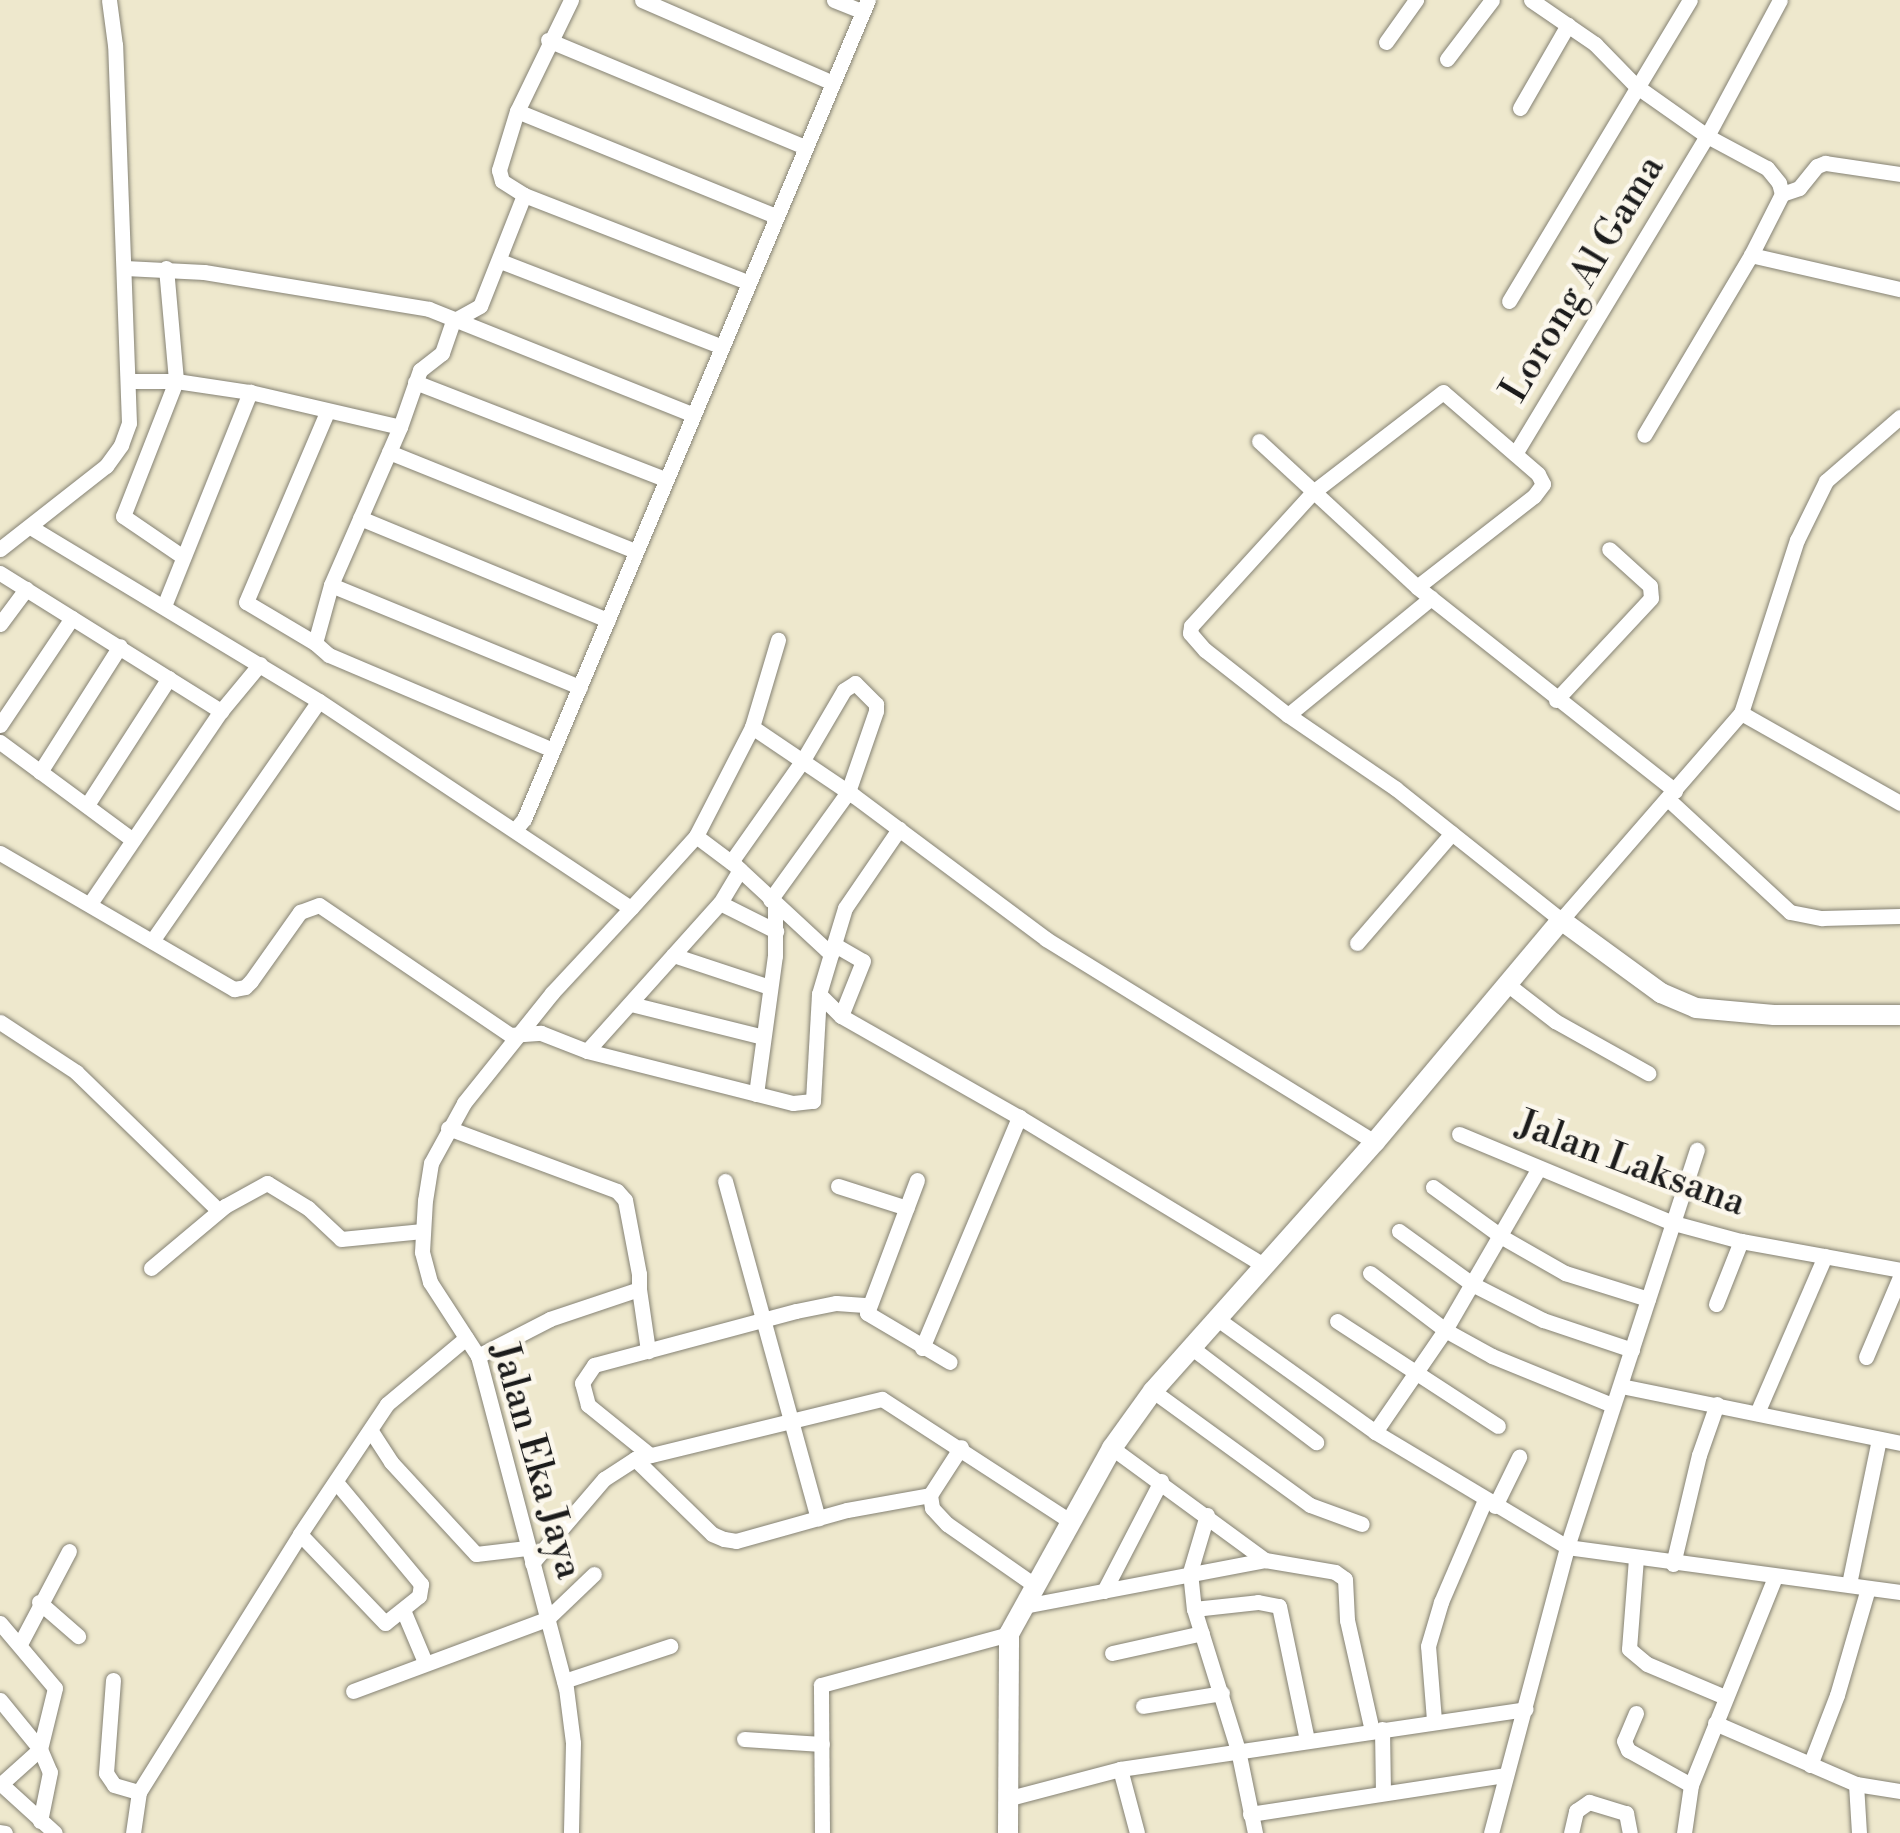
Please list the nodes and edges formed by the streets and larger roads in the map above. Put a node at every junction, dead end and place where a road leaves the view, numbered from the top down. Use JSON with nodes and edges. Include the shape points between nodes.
{"nodes":[{"id":1,"x":109,"y":0,"type":"edge"},
{"id":2,"x":571,"y":0,"type":"edge"},
{"id":3,"x":642,"y":0,"type":"edge"},
{"id":4,"x":834,"y":0,"type":"edge"},
{"id":5,"x":1416,"y":0,"type":"edge"},
{"id":6,"x":1492,"y":0,"type":"edge"},
{"id":7,"x":1531,"y":0,"type":"edge"},
{"id":8,"x":1690,"y":0,"type":"edge"},
{"id":9,"x":1780,"y":0,"type":"edge"},
{"id":10,"x":866,"y":6,"type":"edge"},
{"id":11,"x":1568,"y":25,"type":"junction"},
{"id":12,"x":548,"y":40,"type":"junction"},
{"id":13,"x":1386,"y":42,"type":"dead end"},
{"id":14,"x":1446,"y":59,"type":"dead end"},
{"id":15,"x":833,"y":82,"type":"junction"},
{"id":16,"x":1636,"y":86,"type":"junction"},
{"id":17,"x":1520,"y":108,"type":"dead end"},
{"id":18,"x":517,"y":111,"type":"junction"},
{"id":19,"x":1707,"y":136,"type":"junction"},
{"id":20,"x":805,"y":148,"type":"junction"},
{"id":21,"x":1900,"y":174,"type":"edge"},
{"id":22,"x":1782,"y":194,"type":"junction"},
{"id":23,"x":524,"y":195,"type":"junction"},
{"id":24,"x":776,"y":216,"type":"junction"},
{"id":25,"x":1750,"y":255,"type":"junction"},
{"id":26,"x":500,"y":260,"type":"junction"},
{"id":27,"x":125,"y":268,"type":"junction"},
{"id":28,"x":166,"y":268,"type":"junction"},
{"id":29,"x":747,"y":282,"type":"junction"},
{"id":30,"x":1900,"y":289,"type":"edge"},
{"id":31,"x":1510,"y":302,"type":"dead end"},
{"id":32,"x":457,"y":318,"type":"junction"},
{"id":33,"x":720,"y":346,"type":"junction"},
{"id":34,"x":130,"y":381,"type":"junction"},
{"id":35,"x":176,"y":381,"type":"junction"},
{"id":36,"x":415,"y":382,"type":"junction"},
{"id":37,"x":250,"y":392,"type":"junction"},
{"id":38,"x":326,"y":412,"type":"junction"},
{"id":39,"x":692,"y":414,"type":"junction"},
{"id":40,"x":1900,"y":417,"type":"edge"},
{"id":41,"x":400,"y":428,"type":"junction"},
{"id":42,"x":1644,"y":435,"type":"dead end"},
{"id":43,"x":1259,"y":441,"type":"dead end"},
{"id":44,"x":388,"y":452,"type":"junction"},
{"id":45,"x":1516,"y":454,"type":"junction"},
{"id":46,"x":665,"y":479,"type":"junction"},
{"id":47,"x":1313,"y":492,"type":"junction"},
{"id":48,"x":360,"y":518,"type":"junction"},
{"id":49,"x":32,"y":528,"type":"junction"},
{"id":50,"x":0,"y":549,"type":"edge"},
{"id":51,"x":1610,"y":550,"type":"dead end"},
{"id":52,"x":636,"y":551,"type":"junction"},
{"id":53,"x":183,"y":557,"type":"junction"},
{"id":54,"x":0,"y":573,"type":"edge"},
{"id":55,"x":331,"y":584,"type":"junction"},
{"id":56,"x":1417,"y":587,"type":"junction"},
{"id":57,"x":26,"y":589,"type":"junction"},
{"id":58,"x":1431,"y":598,"type":"junction"},
{"id":59,"x":164,"y":606,"type":"junction"},
{"id":60,"x":72,"y":618,"type":"junction"},
{"id":61,"x":608,"y":620,"type":"junction"},
{"id":62,"x":0,"y":624,"type":"edge"},
{"id":63,"x":778,"y":640,"type":"dead end"},
{"id":64,"x":315,"y":643,"type":"junction"},
{"id":65,"x":120,"y":646,"type":"junction"},
{"id":66,"x":260,"y":664,"type":"junction"},
{"id":67,"x":169,"y":678,"type":"junction"},
{"id":68,"x":580,"y":687,"type":"junction"},
{"id":69,"x":1556,"y":700,"type":"junction"},
{"id":70,"x":319,"y":701,"type":"junction"},
{"id":71,"x":221,"y":711,"type":"junction"},
{"id":72,"x":1741,"y":713,"type":"junction"},
{"id":73,"x":1288,"y":715,"type":"junction"},
{"id":74,"x":0,"y":725,"type":"edge"},
{"id":75,"x":752,"y":727,"type":"junction"},
{"id":76,"x":0,"y":742,"type":"edge"},
{"id":77,"x":553,"y":750,"type":"junction"},
{"id":78,"x":803,"y":760,"type":"junction"},
{"id":79,"x":40,"y":772,"type":"junction"},
{"id":80,"x":848,"y":792,"type":"junction"},
{"id":81,"x":1672,"y":796,"type":"junction"},
{"id":82,"x":1900,"y":803,"type":"edge"},
{"id":83,"x":86,"y":805,"type":"junction"},
{"id":84,"x":515,"y":830,"type":"junction"},
{"id":85,"x":900,"y":830,"type":"junction"},
{"id":86,"x":1452,"y":833,"type":"junction"},
{"id":87,"x":696,"y":836,"type":"junction"},
{"id":88,"x":132,"y":840,"type":"junction"},
{"id":89,"x":0,"y":853,"type":"edge"},
{"id":90,"x":736,"y":866,"type":"junction"},
{"id":91,"x":90,"y":902,"type":"junction"},
{"id":92,"x":772,"y":902,"type":"junction"},
{"id":93,"x":720,"y":903,"type":"junction"},
{"id":94,"x":631,"y":908,"type":"junction"},
{"id":95,"x":1900,"y":916,"type":"edge"},
{"id":96,"x":1560,"y":920,"type":"junction"},
{"id":97,"x":776,"y":931,"type":"junction"},
{"id":98,"x":152,"y":941,"type":"junction"},
{"id":99,"x":1357,"y":943,"type":"dead end"},
{"id":100,"x":833,"y":950,"type":"junction"},
{"id":101,"x":673,"y":956,"type":"junction"},
{"id":102,"x":1507,"y":984,"type":"junction"},
{"id":103,"x":770,"y":987,"type":"junction"},
{"id":104,"x":819,"y":994,"type":"junction"},
{"id":105,"x":631,"y":1004,"type":"junction"},
{"id":106,"x":1900,"y":1015,"type":"edge"},
{"id":107,"x":841,"y":1016,"type":"junction"},
{"id":108,"x":0,"y":1022,"type":"edge"},
{"id":109,"x":517,"y":1037,"type":"junction"},
{"id":110,"x":763,"y":1037,"type":"junction"},
{"id":111,"x":587,"y":1050,"type":"junction"},
{"id":112,"x":1648,"y":1073,"type":"dead end"},
{"id":113,"x":756,"y":1094,"type":"junction"},
{"id":114,"x":1020,"y":1117,"type":"junction"},
{"id":115,"x":448,"y":1128,"type":"junction"},
{"id":116,"x":1459,"y":1134,"type":"dead end"},
{"id":117,"x":1375,"y":1142,"type":"junction"},
{"id":118,"x":1696,"y":1150,"type":"dead end"},
{"id":119,"x":1539,"y":1168,"type":"junction"},
{"id":120,"x":917,"y":1180,"type":"dead end"},
{"id":121,"x":725,"y":1181,"type":"dead end"},
{"id":122,"x":838,"y":1186,"type":"dead end"},
{"id":123,"x":1433,"y":1187,"type":"dead end"},
{"id":124,"x":907,"y":1208,"type":"junction"},
{"id":125,"x":219,"y":1211,"type":"junction"},
{"id":126,"x":1670,"y":1222,"type":"junction"},
{"id":127,"x":424,"y":1231,"type":"junction"},
{"id":128,"x":1399,"y":1231,"type":"dead end"},
{"id":129,"x":1502,"y":1238,"type":"junction"},
{"id":130,"x":1741,"y":1241,"type":"junction"},
{"id":131,"x":1825,"y":1256,"type":"junction"},
{"id":132,"x":1263,"y":1265,"type":"junction"},
{"id":133,"x":151,"y":1268,"type":"dead end"},
{"id":134,"x":1370,"y":1273,"type":"dead end"},
{"id":135,"x":1900,"y":1274,"type":"edge"},
{"id":136,"x":1472,"y":1284,"type":"junction"},
{"id":137,"x":640,"y":1289,"type":"junction"},
{"id":138,"x":1648,"y":1299,"type":"junction"},
{"id":139,"x":1716,"y":1304,"type":"dead end"},
{"id":140,"x":868,"y":1305,"type":"junction"},
{"id":141,"x":1216,"y":1318,"type":"junction"},
{"id":142,"x":766,"y":1320,"type":"junction"},
{"id":143,"x":1337,"y":1320,"type":"dead end"},
{"id":144,"x":1445,"y":1330,"type":"junction"},
{"id":145,"x":466,"y":1338,"type":"junction"},
{"id":146,"x":922,"y":1348,"type":"junction"},
{"id":147,"x":1192,"y":1348,"type":"junction"},
{"id":148,"x":1632,"y":1350,"type":"junction"},
{"id":149,"x":648,"y":1351,"type":"junction"},
{"id":150,"x":478,"y":1356,"type":"junction"},
{"id":151,"x":1866,"y":1357,"type":"dead end"},
{"id":152,"x":950,"y":1362,"type":"dead end"},
{"id":153,"x":1414,"y":1374,"type":"junction"},
{"id":154,"x":1621,"y":1386,"type":"junction"},
{"id":155,"x":1153,"y":1390,"type":"junction"},
{"id":156,"x":1717,"y":1404,"type":"junction"},
{"id":157,"x":1612,"y":1406,"type":"junction"},
{"id":158,"x":1757,"y":1413,"type":"junction"},
{"id":159,"x":794,"y":1422,"type":"junction"},
{"id":160,"x":1498,"y":1426,"type":"dead end"},
{"id":161,"x":371,"y":1431,"type":"junction"},
{"id":162,"x":1375,"y":1432,"type":"junction"},
{"id":163,"x":1879,"y":1439,"type":"junction"},
{"id":164,"x":1316,"y":1442,"type":"dead end"},
{"id":165,"x":1900,"y":1443,"type":"edge"},
{"id":166,"x":961,"y":1447,"type":"junction"},
{"id":167,"x":1112,"y":1448,"type":"junction"},
{"id":168,"x":643,"y":1457,"type":"junction"},
{"id":169,"x":1519,"y":1457,"type":"dead end"},
{"id":170,"x":1160,"y":1480,"type":"junction"},
{"id":171,"x":336,"y":1482,"type":"junction"},
{"id":172,"x":930,"y":1494,"type":"junction"},
{"id":173,"x":1490,"y":1503,"type":"junction"},
{"id":174,"x":1206,"y":1515,"type":"junction"},
{"id":175,"x":818,"y":1518,"type":"junction"},
{"id":176,"x":1070,"y":1520,"type":"junction"},
{"id":177,"x":1362,"y":1524,"type":"dead end"},
{"id":178,"x":300,"y":1534,"type":"junction"},
{"id":179,"x":1567,"y":1547,"type":"junction"},
{"id":180,"x":69,"y":1551,"type":"dead end"},
{"id":181,"x":530,"y":1556,"type":"junction"},
{"id":182,"x":1636,"y":1558,"type":"junction"},
{"id":183,"x":1265,"y":1560,"type":"junction"},
{"id":184,"x":1673,"y":1564,"type":"junction"},
{"id":185,"x":1190,"y":1572,"type":"junction"},
{"id":186,"x":594,"y":1574,"type":"dead end"},
{"id":187,"x":1775,"y":1577,"type":"junction"},
{"id":188,"x":1849,"y":1584,"type":"junction"},
{"id":189,"x":1036,"y":1586,"type":"junction"},
{"id":190,"x":1868,"y":1588,"type":"junction"},
{"id":191,"x":1104,"y":1591,"type":"junction"},
{"id":192,"x":1900,"y":1592,"type":"edge"},
{"id":193,"x":39,"y":1602,"type":"junction"},
{"id":194,"x":1024,"y":1606,"type":"junction"},
{"id":195,"x":1194,"y":1608,"type":"junction"},
{"id":196,"x":403,"y":1610,"type":"junction"},
{"id":197,"x":547,"y":1618,"type":"junction"},
{"id":198,"x":0,"y":1622,"type":"edge"},
{"id":199,"x":1202,"y":1632,"type":"junction"},
{"id":200,"x":1009,"y":1634,"type":"junction"},
{"id":201,"x":78,"y":1636,"type":"dead end"},
{"id":202,"x":20,"y":1644,"type":"junction"},
{"id":203,"x":670,"y":1646,"type":"dead end"},
{"id":204,"x":1112,"y":1653,"type":"dead end"},
{"id":205,"x":424,"y":1662,"type":"junction"},
{"id":206,"x":113,"y":1680,"type":"dead end"},
{"id":207,"x":564,"y":1680,"type":"junction"},
{"id":208,"x":353,"y":1691,"type":"dead end"},
{"id":209,"x":1222,"y":1694,"type":"junction"},
{"id":210,"x":1726,"y":1697,"type":"junction"},
{"id":211,"x":0,"y":1700,"type":"edge"},
{"id":212,"x":1143,"y":1706,"type":"dead end"},
{"id":213,"x":1526,"y":1708,"type":"junction"},
{"id":214,"x":1636,"y":1713,"type":"dead end"},
{"id":215,"x":1434,"y":1720,"type":"junction"},
{"id":216,"x":1715,"y":1723,"type":"junction"},
{"id":217,"x":1377,"y":1730,"type":"junction"},
{"id":218,"x":744,"y":1739,"type":"dead end"},
{"id":219,"x":1307,"y":1740,"type":"junction"},
{"id":220,"x":822,"y":1744,"type":"junction"},
{"id":221,"x":40,"y":1749,"type":"junction"},
{"id":222,"x":1238,"y":1750,"type":"junction"},
{"id":223,"x":1810,"y":1765,"type":"junction"},
{"id":224,"x":1120,"y":1769,"type":"junction"},
{"id":225,"x":1506,"y":1775,"type":"junction"},
{"id":226,"x":1856,"y":1784,"type":"junction"},
{"id":227,"x":1691,"y":1785,"type":"junction"},
{"id":228,"x":4,"y":1787,"type":"edge"},
{"id":229,"x":139,"y":1792,"type":"junction"},
{"id":230,"x":1383,"y":1792,"type":"junction"},
{"id":231,"x":1900,"y":1792,"type":"edge"},
{"id":232,"x":1010,"y":1798,"type":"junction"},
{"id":233,"x":0,"y":1810,"type":"edge"},
{"id":234,"x":1250,"y":1814,"type":"junction"},
{"id":235,"x":50,"y":1829,"type":"edge"},
{"id":236,"x":133,"y":1833,"type":"edge"},
{"id":237,"x":571,"y":1833,"type":"edge"},
{"id":238,"x":822,"y":1833,"type":"edge"},
{"id":239,"x":1008,"y":1833,"type":"edge"},
{"id":240,"x":1137,"y":1833,"type":"edge"},
{"id":241,"x":1255,"y":1833,"type":"edge"},
{"id":242,"x":1491,"y":1833,"type":"edge"},
{"id":243,"x":1572,"y":1833,"type":"edge"},
{"id":244,"x":1630,"y":1833,"type":"edge"},
{"id":245,"x":1684,"y":1833,"type":"edge"},
{"id":246,"x":1859,"y":1833,"type":"edge"}],
"edges":[{"from":1,"to":27,"type":"street"},
{"from":2,"to":12,"type":"street"},
{"from":3,"to":15,"type":"street"},
{"from":4,"to":10,"type":"street"},
{"from":5,"to":13,"type":"street"},
{"from":6,"to":14,"type":"street"},
{"from":7,"to":11,"type":"street"},
{"from":8,"to":16,"type":"street"},
{"from":9,"to":19,"type":"street","name":"Lorong Al Gama"},
{"from":10,"to":15,"type":"street"},
{"from":11,"to":16,"type":"street"},
{"from":11,"to":17,"type":"street"},
{"from":12,"to":18,"type":"street"},
{"from":12,"to":20,"type":"street"},
{"from":15,"to":20,"type":"street"},
{"from":16,"to":19,"type":"street"},
{"from":16,"to":31,"type":"street"},
{"from":18,"to":23,"type":"street","via":[[499,170],[507,186]]},
{"from":18,"to":24,"type":"street"},
{"from":19,"to":22,"type":"street","via":[[1767,168]]},
{"from":19,"to":45,"type":"street","name":"Lorong Al Gama"},
{"from":20,"to":24,"type":"street"},
{"from":21,"to":22,"type":"street","via":[[1825,163],[1799,188]]},
{"from":22,"to":25,"type":"street"},
{"from":23,"to":26,"type":"street"},
{"from":23,"to":29,"type":"street"},
{"from":24,"to":29,"type":"street"},
{"from":25,"to":30,"type":"street"},
{"from":25,"to":42,"type":"street"},
{"from":26,"to":32,"type":"street","via":[[480,306]]},
{"from":26,"to":33,"type":"street"},
{"from":27,"to":28,"type":"street"},
{"from":27,"to":34,"type":"street"},
{"from":28,"to":32,"type":"street"},
{"from":28,"to":35,"type":"street"},
{"from":29,"to":33,"type":"street"},
{"from":32,"to":36,"type":"street","via":[[442,353],[423,366]]},
{"from":32,"to":39,"type":"street"},
{"from":33,"to":39,"type":"street"},
{"from":34,"to":35,"type":"street"},
{"from":34,"to":49,"type":"street","via":[[121,445],[106,466]]},
{"from":35,"to":37,"type":"street"},
{"from":35,"to":53,"type":"street","via":[[123,516]]},
{"from":36,"to":41,"type":"street"},
{"from":36,"to":46,"type":"street"},
{"from":37,"to":38,"type":"street"},
{"from":37,"to":53,"type":"street"},
{"from":38,"to":41,"type":"street"},
{"from":38,"to":64,"type":"street","via":[[246,602]]},
{"from":39,"to":46,"type":"street"},
{"from":40,"to":72,"type":"street","via":[[1826,481],[1796,540]]},
{"from":41,"to":44,"type":"street"},
{"from":43,"to":47,"type":"street"},
{"from":44,"to":48,"type":"street"},
{"from":44,"to":52,"type":"street"},
{"from":45,"to":47,"type":"street","via":[[1440,392]]},
{"from":45,"to":56,"type":"street","via":[[1538,474],[1540,491]]},
{"from":46,"to":52,"type":"street"},
{"from":47,"to":56,"type":"street"},
{"from":47,"to":73,"type":"street","via":[[1190,626],[1204,650]]},
{"from":48,"to":55,"type":"street"},
{"from":48,"to":61,"type":"street"},
{"from":49,"to":50,"type":"street"},
{"from":49,"to":59,"type":"street"},
{"from":51,"to":69,"type":"street","via":[[1650,586],[1651,598]]},
{"from":52,"to":61,"type":"street"},
{"from":53,"to":59,"type":"street"},
{"from":54,"to":57,"type":"street"},
{"from":55,"to":64,"type":"street"},
{"from":55,"to":68,"type":"street"},
{"from":56,"to":58,"type":"street"},
{"from":57,"to":60,"type":"street"},
{"from":57,"to":62,"type":"street"},
{"from":58,"to":69,"type":"street"},
{"from":58,"to":73,"type":"street"},
{"from":59,"to":66,"type":"street"},
{"from":60,"to":65,"type":"street"},
{"from":60,"to":74,"type":"street"},
{"from":61,"to":68,"type":"street"},
{"from":63,"to":75,"type":"street","name":"Jalan Eka Jaya"},
{"from":64,"to":77,"type":"street","via":[[329,655]]},
{"from":65,"to":67,"type":"street"},
{"from":65,"to":79,"type":"street"},
{"from":66,"to":70,"type":"street"},
{"from":66,"to":71,"type":"street"},
{"from":67,"to":71,"type":"street"},
{"from":67,"to":83,"type":"street"},
{"from":68,"to":77,"type":"street"},
{"from":69,"to":81,"type":"street"},
{"from":70,"to":84,"type":"street"},
{"from":70,"to":98,"type":"street"},
{"from":71,"to":88,"type":"street"},
{"from":72,"to":81,"type":"street"},
{"from":72,"to":82,"type":"street"},
{"from":73,"to":86,"type":"street"},
{"from":75,"to":78,"type":"street"},
{"from":75,"to":87,"type":"street","name":"Jalan Eka Jaya"},
{"from":76,"to":79,"type":"street"},
{"from":77,"to":84,"type":"street"},
{"from":78,"to":80,"type":"street"},
{"from":78,"to":80,"type":"street","via":[[844,690],[855,683],[876,711]]},
{"from":78,"to":90,"type":"street"},
{"from":79,"to":83,"type":"street"},
{"from":80,"to":85,"type":"street"},
{"from":80,"to":92,"type":"street"},
{"from":81,"to":95,"type":"street","via":[[1790,912]]},
{"from":81,"to":96,"type":"street"},
{"from":83,"to":88,"type":"street"},
{"from":84,"to":94,"type":"street"},
{"from":85,"to":100,"type":"street","via":[[845,908]]},
{"from":85,"to":117,"type":"street","via":[[1046,939]]},
{"from":86,"to":96,"type":"street"},
{"from":86,"to":99,"type":"street"},
{"from":87,"to":90,"type":"street"},
{"from":87,"to":94,"type":"street","name":"Jalan Eka Jaya"},
{"from":88,"to":91,"type":"street"},
{"from":89,"to":91,"type":"street"},
{"from":90,"to":92,"type":"street"},
{"from":90,"to":93,"type":"street"},
{"from":91,"to":98,"type":"street"},
{"from":92,"to":97,"type":"street"},
{"from":92,"to":100,"type":"street"},
{"from":93,"to":97,"type":"street"},
{"from":93,"to":101,"type":"street"},
{"from":94,"to":109,"type":"street","name":"Jalan Eka Jaya"},
{"from":96,"to":102,"type":"street"},
{"from":96,"to":106,"type":"street","via":[[1661,993],[1696,1008]]},
{"from":97,"to":103,"type":"street"},
{"from":98,"to":109,"type":"street","via":[[225,985],[245,988],[300,912],[319,905]]},
{"from":100,"to":104,"type":"street"},
{"from":100,"to":107,"type":"street","via":[[864,961]]},
{"from":101,"to":103,"type":"street"},
{"from":101,"to":105,"type":"street"},
{"from":102,"to":112,"type":"street","via":[[1556,1021]]},
{"from":102,"to":117,"type":"street"},
{"from":103,"to":110,"type":"street"},
{"from":104,"to":107,"type":"street"},
{"from":104,"to":113,"type":"street","via":[[813,1101],[794,1104]]},
{"from":105,"to":110,"type":"street"},
{"from":105,"to":111,"type":"street"},
{"from":107,"to":114,"type":"street"},
{"from":108,"to":125,"type":"street","via":[[76,1072]]},
{"from":109,"to":111,"type":"street","via":[[541,1033]]},
{"from":109,"to":115,"type":"street","name":"Jalan Eka Jaya"},
{"from":110,"to":113,"type":"street"},
{"from":111,"to":113,"type":"street"},
{"from":114,"to":132,"type":"street"},
{"from":114,"to":146,"type":"street"},
{"from":115,"to":127,"type":"street","name":"Jalan Eka Jaya","via":[[431,1162]]},
{"from":115,"to":137,"type":"street","via":[[617,1191],[626,1200]]},
{"from":116,"to":119,"type":"street","name":"Jalan Laksana"},
{"from":117,"to":132,"type":"street"},
{"from":118,"to":126,"type":"street"},
{"from":119,"to":126,"type":"street","name":"Jalan Laksana"},
{"from":119,"to":129,"type":"street"},
{"from":120,"to":124,"type":"street"},
{"from":121,"to":142,"type":"street"},
{"from":122,"to":124,"type":"street"},
{"from":123,"to":129,"type":"street"},
{"from":124,"to":140,"type":"street"},
{"from":125,"to":127,"type":"street","via":[[266,1183],[308,1208],[341,1239]]},
{"from":125,"to":133,"type":"street"},
{"from":126,"to":130,"type":"street","name":"Jalan Laksana"},
{"from":126,"to":138,"type":"street"},
{"from":127,"to":145,"type":"street","name":"Jalan Eka Jaya","via":[[430,1282]]},
{"from":128,"to":136,"type":"street"},
{"from":129,"to":136,"type":"street"},
{"from":129,"to":138,"type":"street","via":[[1566,1273]]},
{"from":130,"to":131,"type":"street","name":"Jalan Laksana"},
{"from":130,"to":139,"type":"street"},
{"from":131,"to":135,"type":"street","name":"Jalan Laksana"},
{"from":131,"to":158,"type":"street"},
{"from":132,"to":141,"type":"street"},
{"from":134,"to":144,"type":"street"},
{"from":135,"to":151,"type":"street"},
{"from":136,"to":144,"type":"street"},
{"from":136,"to":148,"type":"street","via":[[1542,1320]]},
{"from":137,"to":149,"type":"street"},
{"from":137,"to":150,"type":"street","via":[[550,1319]]},
{"from":138,"to":148,"type":"street"},
{"from":140,"to":142,"type":"street","via":[[836,1303]]},
{"from":140,"to":146,"type":"street","via":[[874,1321]]},
{"from":141,"to":147,"type":"street"},
{"from":141,"to":162,"type":"street"},
{"from":142,"to":149,"type":"street"},
{"from":142,"to":159,"type":"street"},
{"from":143,"to":153,"type":"street"},
{"from":144,"to":153,"type":"street"},
{"from":144,"to":157,"type":"street"},
{"from":145,"to":150,"type":"street","name":"Jalan Eka Jaya"},
{"from":145,"to":161,"type":"street","via":[[396,1395]]},
{"from":146,"to":152,"type":"street"},
{"from":147,"to":155,"type":"street"},
{"from":147,"to":164,"type":"street"},
{"from":148,"to":154,"type":"street"},
{"from":149,"to":168,"type":"street","via":[[594,1365],[582,1383],[588,1405]]},
{"from":150,"to":181,"type":"street","name":"Jalan Eka Jaya"},
{"from":153,"to":160,"type":"street"},
{"from":153,"to":162,"type":"street"},
{"from":154,"to":156,"type":"street"},
{"from":154,"to":157,"type":"street"},
{"from":155,"to":167,"type":"street"},
{"from":155,"to":177,"type":"street","via":[[1310,1506]]},
{"from":156,"to":158,"type":"street"},
{"from":156,"to":184,"type":"street"},
{"from":157,"to":179,"type":"street"},
{"from":158,"to":163,"type":"street"},
{"from":159,"to":166,"type":"street","via":[[882,1399]]},
{"from":159,"to":168,"type":"street"},
{"from":159,"to":175,"type":"street"},
{"from":161,"to":171,"type":"street"},
{"from":161,"to":181,"type":"street","via":[[476,1554]]},
{"from":162,"to":173,"type":"street"},
{"from":163,"to":165,"type":"street"},
{"from":163,"to":188,"type":"street"},
{"from":166,"to":172,"type":"street"},
{"from":166,"to":176,"type":"street"},
{"from":167,"to":170,"type":"street"},
{"from":167,"to":176,"type":"street"},
{"from":168,"to":175,"type":"street","via":[[712,1534],[724,1539]]},
{"from":168,"to":181,"type":"street","via":[[604,1480]]},
{"from":169,"to":173,"type":"street"},
{"from":170,"to":174,"type":"street"},
{"from":170,"to":191,"type":"street"},
{"from":171,"to":178,"type":"street"},
{"from":171,"to":196,"type":"street","via":[[421,1584],[419,1596]]},
{"from":172,"to":175,"type":"street"},
{"from":172,"to":189,"type":"street","via":[[932,1508],[947,1524]]},
{"from":173,"to":179,"type":"street"},
{"from":173,"to":215,"type":"street","via":[[1441,1602],[1428,1646]]},
{"from":174,"to":183,"type":"street"},
{"from":174,"to":185,"type":"street"},
{"from":176,"to":189,"type":"street"},
{"from":178,"to":196,"type":"street","via":[[379,1622]]},
{"from":178,"to":229,"type":"street"},
{"from":179,"to":182,"type":"street"},
{"from":179,"to":213,"type":"street"},
{"from":180,"to":193,"type":"street"},
{"from":181,"to":197,"type":"street","name":"Jalan Eka Jaya"},
{"from":182,"to":184,"type":"street"},
{"from":182,"to":210,"type":"street","via":[[1629,1648],[1647,1664]]},
{"from":183,"to":185,"type":"street"},
{"from":183,"to":217,"type":"street","via":[[1345,1578],[1347,1620]]},
{"from":184,"to":187,"type":"street"},
{"from":185,"to":191,"type":"street"},
{"from":185,"to":195,"type":"street"},
{"from":186,"to":197,"type":"street"},
{"from":187,"to":188,"type":"street"},
{"from":187,"to":210,"type":"street"},
{"from":188,"to":190,"type":"street"},
{"from":189,"to":194,"type":"street"},
{"from":190,"to":192,"type":"street"},
{"from":190,"to":223,"type":"street"},
{"from":191,"to":194,"type":"street"},
{"from":193,"to":201,"type":"street"},
{"from":193,"to":202,"type":"street"},
{"from":194,"to":200,"type":"street"},
{"from":195,"to":199,"type":"street"},
{"from":195,"to":219,"type":"street","via":[[1280,1606]]},
{"from":196,"to":205,"type":"street"},
{"from":197,"to":205,"type":"street"},
{"from":197,"to":207,"type":"street","name":"Jalan Eka Jaya"},
{"from":198,"to":202,"type":"street"},
{"from":199,"to":204,"type":"street"},
{"from":199,"to":209,"type":"street"},
{"from":200,"to":220,"type":"street","via":[[821,1685]]},
{"from":200,"to":232,"type":"street"},
{"from":202,"to":221,"type":"street","via":[[54,1688]]},
{"from":203,"to":207,"type":"street"},
{"from":205,"to":208,"type":"street"},
{"from":206,"to":229,"type":"street","via":[[106,1773],[114,1784]]},
{"from":207,"to":237,"type":"street","name":"Jalan Eka Jaya","via":[[573,1742]]},
{"from":209,"to":212,"type":"street"},
{"from":209,"to":222,"type":"street"},
{"from":210,"to":216,"type":"street"},
{"from":211,"to":221,"type":"street"},
{"from":213,"to":215,"type":"street"},
{"from":213,"to":225,"type":"street"},
{"from":214,"to":227,"type":"street","via":[[1624,1742],[1628,1750]]},
{"from":215,"to":217,"type":"street"},
{"from":216,"to":223,"type":"street"},
{"from":216,"to":227,"type":"street"},
{"from":217,"to":219,"type":"street"},
{"from":217,"to":230,"type":"street"},
{"from":218,"to":220,"type":"street"},
{"from":219,"to":222,"type":"street"},
{"from":220,"to":238,"type":"street"},
{"from":221,"to":228,"type":"street"},
{"from":221,"to":235,"type":"street","via":[[50,1772]]},
{"from":222,"to":224,"type":"street"},
{"from":222,"to":234,"type":"street"},
{"from":223,"to":226,"type":"street"},
{"from":224,"to":232,"type":"street"},
{"from":224,"to":240,"type":"street"},
{"from":225,"to":230,"type":"street"},
{"from":225,"to":242,"type":"street"},
{"from":226,"to":231,"type":"street"},
{"from":226,"to":246,"type":"street"},
{"from":227,"to":245,"type":"street"},
{"from":228,"to":233,"type":"street"},
{"from":228,"to":235,"type":"street"},
{"from":229,"to":236,"type":"street"},
{"from":230,"to":234,"type":"street"},
{"from":232,"to":239,"type":"street"},
{"from":234,"to":241,"type":"street"},
{"from":243,"to":244,"type":"street","via":[[1576,1811],[1589,1802],[1626,1814]]}]}
